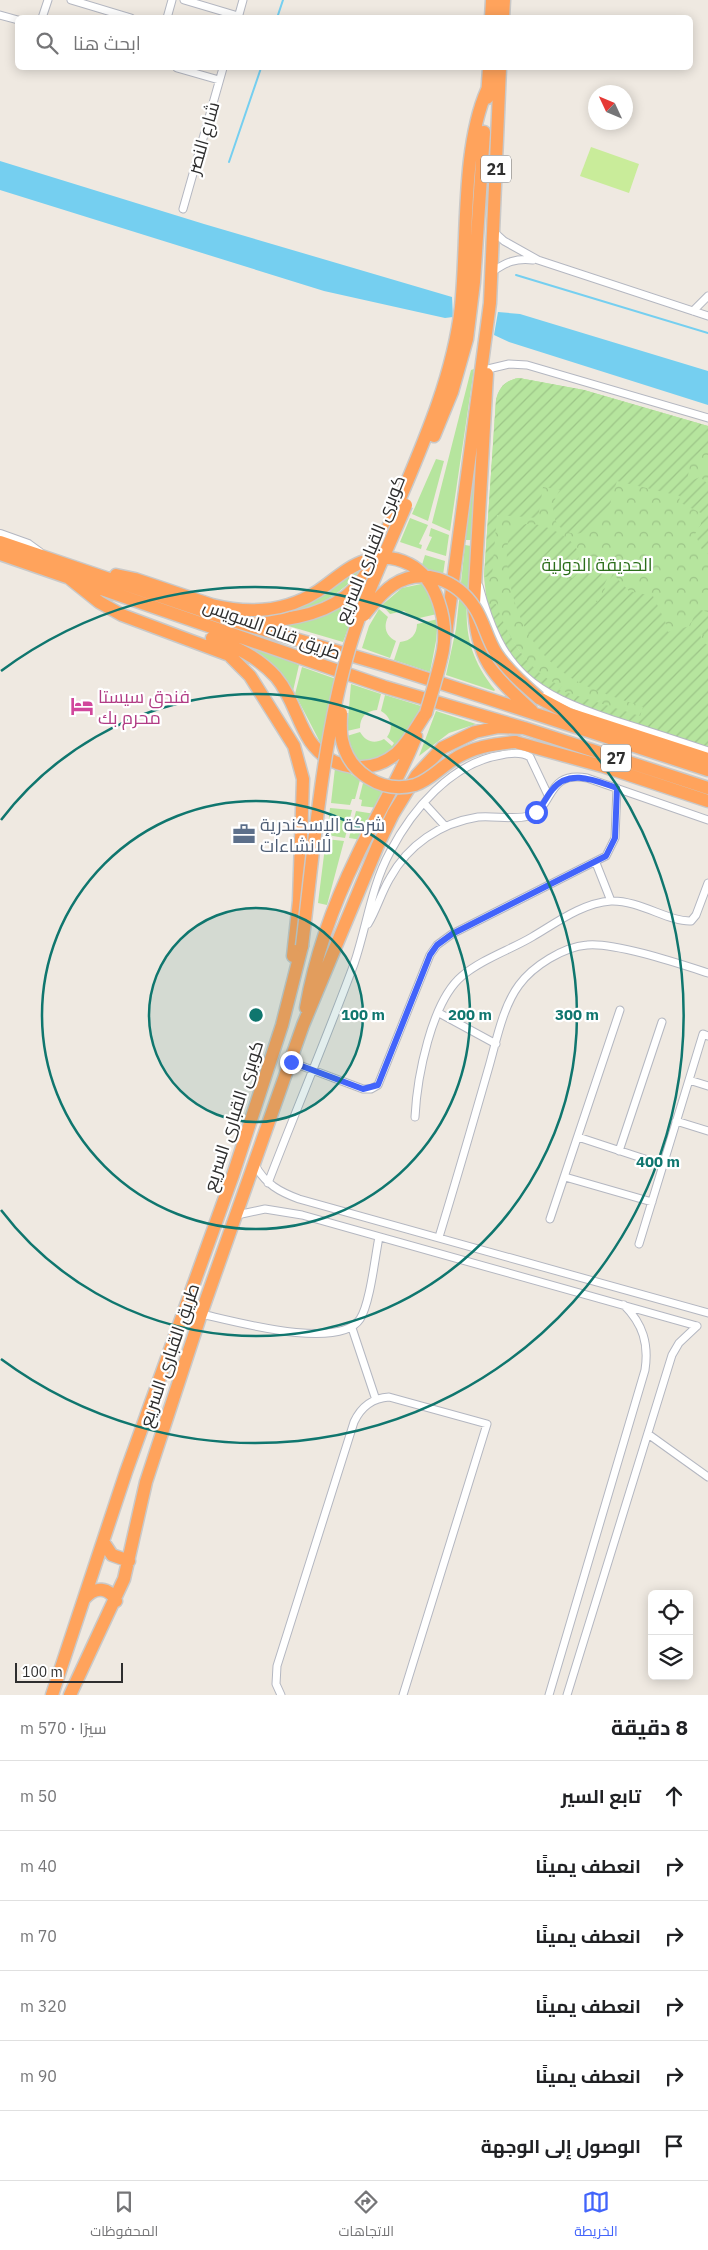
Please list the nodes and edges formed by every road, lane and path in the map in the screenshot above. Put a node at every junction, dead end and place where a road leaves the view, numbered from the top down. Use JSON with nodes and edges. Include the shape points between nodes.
{"nodes":[{"id":1,"x":48,"y":0,"type":"edge"},
{"id":2,"x":71,"y":0,"type":"edge"},
{"id":3,"x":172,"y":0,"type":"edge"},
{"id":4,"x":184,"y":0,"type":"edge"},
{"id":5,"x":243,"y":0,"type":"edge"},
{"id":6,"x":492,"y":0,"type":"edge"},
{"id":7,"x":504,"y":0,"type":"edge"},
{"id":8,"x":0,"y":15,"type":"edge"},
{"id":9,"x":43,"y":15,"type":"edge"},
{"id":10,"x":121,"y":15,"type":"edge"},
{"id":11,"x":168,"y":15,"type":"edge"},
{"id":12,"x":232,"y":15,"type":"edge"},
{"id":13,"x":239,"y":15,"type":"edge"},
{"id":14,"x":491,"y":15,"type":"edge"},
{"id":15,"x":503,"y":15,"type":"edge"},
{"id":16,"x":15,"y":19,"type":"edge"},
{"id":17,"x":184,"y":70,"type":"edge"},
{"id":18,"x":222,"y":70,"type":"edge"},
{"id":19,"x":489,"y":70,"type":"edge"},
{"id":20,"x":500,"y":70,"type":"edge"},
{"id":21,"x":219,"y":80,"type":"junction"},
{"id":22,"x":488,"y":90,"type":"junction"},
{"id":23,"x":183,"y":209,"type":"dead end"},
{"id":24,"x":493,"y":231,"type":"junction"},
{"id":25,"x":538,"y":260,"type":"junction"},
{"id":26,"x":492,"y":272,"type":"junction"},
{"id":27,"x":708,"y":296,"type":"edge"},
{"id":28,"x":693,"y":311,"type":"junction"},
{"id":29,"x":708,"y":316,"type":"edge"},
{"id":30,"x":486,"y":335,"type":"junction"},
{"id":31,"x":488,"y":369,"type":"junction"},
{"id":32,"x":708,"y":418,"type":"edge"},
{"id":33,"x":0,"y":535,"type":"edge"},
{"id":34,"x":0,"y":542,"type":"edge"},
{"id":35,"x":42,"y":555,"type":"junction"},
{"id":36,"x":3,"y":557,"type":"edge"},
{"id":37,"x":96,"y":574,"type":"junction"},
{"id":38,"x":476,"y":576,"type":"junction"},
{"id":39,"x":69,"y":578,"type":"junction"},
{"id":40,"x":89,"y":595,"type":"junction"},
{"id":41,"x":232,"y":622,"type":"junction"},
{"id":42,"x":358,"y":623,"type":"junction"},
{"id":43,"x":444,"y":648,"type":"junction"},
{"id":44,"x":338,"y":694,"type":"junction"},
{"id":45,"x":426,"y":713,"type":"junction"},
{"id":46,"x":535,"y":715,"type":"junction"},
{"id":47,"x":524,"y":728,"type":"junction"},
{"id":48,"x":708,"y":750,"type":"edge"},
{"id":49,"x":708,"y":759,"type":"edge"},
{"id":50,"x":708,"y":770,"type":"edge"},
{"id":51,"x":617,"y":788,"type":"junction"},
{"id":52,"x":708,"y":788,"type":"edge"},
{"id":53,"x":548,"y":795,"type":"junction"},
{"id":54,"x":708,"y":800,"type":"edge"},
{"id":55,"x":424,"y":803,"type":"junction"},
{"id":56,"x":708,"y":820,"type":"edge"},
{"id":57,"x":445,"y":826,"type":"junction"},
{"id":58,"x":596,"y":863,"type":"junction"},
{"id":59,"x":708,"y":883,"type":"edge"},
{"id":60,"x":611,"y":901,"type":"junction"},
{"id":61,"x":366,"y":923,"type":"junction"},
{"id":62,"x":708,"y":964,"type":"edge"},
{"id":63,"x":707,"y":973,"type":"edge"},
{"id":64,"x":620,"y":1010,"type":"dead end"},
{"id":65,"x":439,"y":1013,"type":"junction"},
{"id":66,"x":662,"y":1022,"type":"dead end"},
{"id":67,"x":303,"y":1025,"type":"junction"},
{"id":68,"x":708,"y":1036,"type":"edge"},
{"id":69,"x":496,"y":1044,"type":"junction"},
{"id":70,"x":291,"y":1062,"type":"junction"},
{"id":71,"x":312,"y":1070,"type":"junction"},
{"id":72,"x":689,"y":1080,"type":"junction"},
{"id":73,"x":708,"y":1086,"type":"edge"},
{"id":74,"x":415,"y":1117,"type":"dead end"},
{"id":75,"x":676,"y":1121,"type":"junction"},
{"id":76,"x":708,"y":1130,"type":"edge"},
{"id":77,"x":578,"y":1137,"type":"junction"},
{"id":78,"x":619,"y":1151,"type":"junction"},
{"id":79,"x":255,"y":1165,"type":"junction"},
{"id":80,"x":663,"y":1165,"type":"junction"},
{"id":81,"x":564,"y":1177,"type":"junction"},
{"id":82,"x":268,"y":1183,"type":"junction"},
{"id":83,"x":652,"y":1202,"type":"junction"},
{"id":84,"x":237,"y":1215,"type":"junction"},
{"id":85,"x":550,"y":1219,"type":"dead end"},
{"id":86,"x":216,"y":1222,"type":"junction"},
{"id":87,"x":379,"y":1237,"type":"junction"},
{"id":88,"x":439,"y":1237,"type":"junction"},
{"id":89,"x":639,"y":1244,"type":"dead end"},
{"id":90,"x":624,"y":1305,"type":"junction"},
{"id":91,"x":708,"y":1313,"type":"edge"},
{"id":92,"x":201,"y":1314,"type":"junction"},
{"id":93,"x":352,"y":1328,"type":"junction"},
{"id":94,"x":376,"y":1400,"type":"junction"},
{"id":95,"x":648,"y":1434,"type":"junction"},
{"id":96,"x":708,"y":1477,"type":"edge"},
{"id":97,"x":104,"y":1543,"type":"junction"},
{"id":98,"x":130,"y":1561,"type":"junction"},
{"id":99,"x":85,"y":1598,"type":"junction"},
{"id":100,"x":116,"y":1601,"type":"junction"},
{"id":101,"x":52,"y":1695,"type":"edge"},
{"id":102,"x":70,"y":1695,"type":"edge"},
{"id":103,"x":281,"y":1695,"type":"edge"},
{"id":104,"x":403,"y":1695,"type":"edge"},
{"id":105,"x":549,"y":1695,"type":"edge"},
{"id":106,"x":567,"y":1695,"type":"edge"}],
"edges":[{"from":1,"to":9,"type":"street"},
{"from":2,"to":10,"type":"street"},
{"from":3,"to":11,"type":"street"},
{"from":4,"to":12,"type":"street"},
{"from":5,"to":13,"type":"street"},
{"from":6,"to":14,"type":"highway"},
{"from":7,"to":15,"type":"highway"},
{"from":8,"to":16,"type":"street"},
{"from":17,"to":21,"type":"street"},
{"from":18,"to":21,"type":"street","name":"شارع النصر"},
{"from":19,"to":22,"type":"highway","name":"كوبرى القبارى السريع"},
{"from":20,"to":24,"type":"highway","number":"21"},
{"from":21,"to":23,"type":"street","name":"شارع النصر"},
{"from":22,"to":41,"type":"highway","via":[[478,116],[470,175],[461,306],[454,351],[421,451],[375,556],[358,584],[333,604],[280,620]]},
{"from":22,"to":42,"type":"highway","name":"كوبرى القبارى السريع","bridge":true,"via":[[467,339],[452,392]]},
{"from":24,"to":25,"type":"street"},
{"from":24,"to":26,"type":"highway","number":"21"},
{"from":25,"to":26,"type":"street","via":[[515,259]]},
{"from":25,"to":28,"type":"street"},
{"from":26,"to":30,"type":"highway"},
{"from":27,"to":28,"type":"street"},
{"from":28,"to":29,"type":"street"},
{"from":30,"to":31,"type":"highway"},
{"from":30,"to":43,"type":"highway","bridge":true},
{"from":31,"to":32,"type":"street","via":[[509,364],[527,365]]},
{"from":31,"to":38,"type":"highway"},
{"from":33,"to":35,"type":"street","name":"طريق قناه السويس","via":[[28,545]]},
{"from":34,"to":35,"type":"highway","name":"طريق قناه السويس"},
{"from":35,"to":37,"type":"highway","name":"طريق قناه السويس"},
{"from":36,"to":39,"type":"highway","name":"طريق قناه السويس"},
{"from":37,"to":41,"type":"highway","name":"طريق قناه السويس"},
{"from":37,"to":43,"type":"highway","bridge":true,"via":[[135,579],[212,605],[252,611],[280,607],[305,598],[364,561],[394,558],[420,571],[433,586],[441,612]]},
{"from":38,"to":46,"type":"highway","via":[[475,630],[480,648],[496,676]]},
{"from":38,"to":48,"type":"street","via":[[489,622],[502,648],[520,671],[544,691],[571,706]]},
{"from":39,"to":40,"type":"highway"},
{"from":39,"to":47,"type":"highway","name":"طريق قناه السويس","via":[[385,688]]},
{"from":40,"to":45,"type":"highway","bridge":true,"via":[[237,647],[267,668],[289,697],[310,740],[324,756],[343,765],[364,768],[391,758]]},
{"from":40,"to":86,"type":"highway","via":[[122,615],[221,650],[237,661],[294,746],[302,767],[302,849],[295,946],[220,1194]]},
{"from":41,"to":46,"type":"highway","name":"طريق قناه السويس","via":[[391,668]]},
{"from":42,"to":44,"type":"highway","name":"كوبرى القبارى السريع","bridge":true},
{"from":42,"to":49,"type":"highway","bridge":true,"via":[[380,595],[403,580],[427,576],[448,582],[466,595],[497,654],[532,692],[569,714]]},
{"from":43,"to":45,"type":"highway","bridge":true},
{"from":44,"to":54,"type":"highway","bridge":true,"via":[[346,752],[362,773],[383,785],[398,787],[422,782],[463,754],[494,743],[515,742]]},
{"from":44,"to":86,"type":"highway","name":"كوبرى القبارى السريع","bridge":true,"via":[[298,964],[282,1025]]},
{"from":45,"to":67,"type":"highway","via":[[400,775],[346,879],[326,934]]},
{"from":46,"to":50,"type":"highway","number":"27"},
{"from":47,"to":52,"type":"highway","number":"27"},
{"from":47,"to":67,"type":"highway","via":[[499,728],[464,736],[433,756],[416,775],[366,871]]},
{"from":51,"to":53,"type":"street","via":[[576,777],[562,781]]},
{"from":51,"to":56,"type":"street"},
{"from":51,"to":58,"type":"street","via":[[614,843],[606,856]]},
{"from":53,"to":55,"type":"street","via":[[533,759],[524,754],[505,754],[487,758],[460,772]]},
{"from":53,"to":57,"type":"street","via":[[540,808],[526,817],[480,817]]},
{"from":55,"to":57,"type":"street"},
{"from":55,"to":61,"type":"street","via":[[401,833],[383,865]]},
{"from":57,"to":61,"type":"street","via":[[426,837],[401,861],[369,923]]},
{"from":58,"to":60,"type":"street"},
{"from":58,"to":71,"type":"street","via":[[452,934],[437,945],[430,955],[382,1079],[375,1087],[363,1089]]},
{"from":59,"to":60,"type":"street","via":[[691,921],[628,902]]},
{"from":60,"to":65,"type":"street","via":[[580,910],[470,970],[453,985]]},
{"from":61,"to":71,"type":"street","via":[[353,966]]},
{"from":62,"to":63,"type":"street"},
{"from":63,"to":69,"type":"street","via":[[606,946],[573,948],[537,968],[519,985]]},
{"from":64,"to":77,"type":"street"},
{"from":65,"to":69,"type":"street"},
{"from":65,"to":74,"type":"street","via":[[421,1066]]},
{"from":66,"to":78,"type":"street"},
{"from":67,"to":70,"type":"highway","name":"طريق القبارى السريع"},
{"from":68,"to":72,"type":"street","via":[[703,1034]]},
{"from":69,"to":88,"type":"street"},
{"from":70,"to":71,"type":"street"},
{"from":70,"to":79,"type":"highway","name":"طريق القبارى السريع"},
{"from":71,"to":82,"type":"street"},
{"from":72,"to":73,"type":"street"},
{"from":72,"to":75,"type":"street"},
{"from":75,"to":76,"type":"street"},
{"from":75,"to":80,"type":"street"},
{"from":77,"to":78,"type":"street"},
{"from":77,"to":81,"type":"street"},
{"from":78,"to":80,"type":"street"},
{"from":79,"to":82,"type":"street"},
{"from":79,"to":84,"type":"highway","name":"طريق القبارى السريع"},
{"from":80,"to":83,"type":"street"},
{"from":81,"to":83,"type":"street"},
{"from":81,"to":85,"type":"street"},
{"from":82,"to":88,"type":"street","via":[[299,1199]]},
{"from":83,"to":89,"type":"street"},
{"from":84,"to":87,"type":"street","via":[[250,1210],[272,1210]]},
{"from":84,"to":92,"type":"highway","name":"طريق القبارى السريع"},
{"from":86,"to":97,"type":"highway","name":"طريق القبارى السريع","via":[[126,1472]]},
{"from":87,"to":90,"type":"street"},
{"from":87,"to":93,"type":"street","via":[[363,1312]]},
{"from":88,"to":91,"type":"street"},
{"from":90,"to":95,"type":"street","via":[[697,1326],[683,1337],[675,1349]]},
{"from":90,"to":105,"type":"street","via":[[644,1334],[647,1350],[645,1370]]},
{"from":92,"to":93,"type":"street","via":[[288,1332],[334,1333]]},
{"from":92,"to":98,"type":"highway","name":"طريق القبارى السريع","via":[[146,1482]]},
{"from":93,"to":94,"type":"street"},
{"from":94,"to":103,"type":"street","via":[[360,1410],[354,1422],[277,1666],[276,1684]]},
{"from":94,"to":104,"type":"street","via":[[398,1398],[487,1424]]},
{"from":95,"to":96,"type":"street"},
{"from":95,"to":106,"type":"street"},
{"from":97,"to":98,"type":"highway","via":[[116,1558]]},
{"from":97,"to":99,"type":"highway","name":"طريق القبارى السريع"},
{"from":98,"to":100,"type":"highway","name":"طريق القبارى السريع"},
{"from":99,"to":100,"type":"highway","via":[[99,1589],[109,1592]]},
{"from":99,"to":101,"type":"highway","name":"طريق القبارى السريع"},
{"from":100,"to":102,"type":"highway","name":"طريق القبارى السريع"}]}
